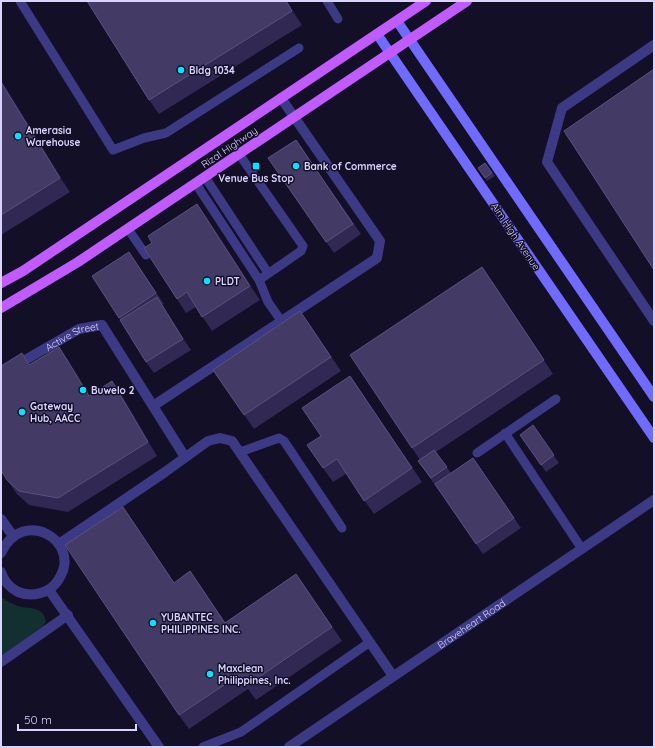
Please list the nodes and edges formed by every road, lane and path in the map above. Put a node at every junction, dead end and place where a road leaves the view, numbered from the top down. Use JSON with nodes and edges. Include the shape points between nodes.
{"nodes":[{"id":1,"x":20,"y":1,"type":"edge"},
{"id":2,"x":327,"y":1,"type":"edge"},
{"id":3,"x":426,"y":1,"type":"edge"},
{"id":4,"x":467,"y":1,"type":"edge"},
{"id":5,"x":338,"y":19,"type":"dead end"},
{"id":6,"x":397,"y":21,"type":"junction"},
{"id":7,"x":377,"y":34,"type":"junction"},
{"id":8,"x":410,"y":40,"type":"junction"},
{"id":9,"x":654,"y":45,"type":"edge"},
{"id":10,"x":298,"y":48,"type":"dead end"},
{"id":11,"x":390,"y":53,"type":"junction"},
{"id":12,"x":281,"y":98,"type":"junction"},
{"id":13,"x":294,"y":117,"type":"junction"},
{"id":14,"x":240,"y":154,"type":"junction"},
{"id":15,"x":205,"y":177,"type":"junction"},
{"id":16,"x":196,"y":184,"type":"junction"},
{"id":17,"x":128,"y":229,"type":"junction"},
{"id":18,"x":146,"y":256,"type":"edge"},
{"id":19,"x":268,"y":273,"type":"junction"},
{"id":20,"x":260,"y":280,"type":"junction"},
{"id":21,"x":1,"y":283,"type":"edge"},
{"id":22,"x":1,"y":308,"type":"edge"},
{"id":23,"x":654,"y":321,"type":"edge"},
{"id":24,"x":282,"y":322,"type":"junction"},
{"id":25,"x":1,"y":374,"type":"edge"},
{"id":26,"x":654,"y":397,"type":"edge"},
{"id":27,"x":556,"y":400,"type":"dead end"},
{"id":28,"x":153,"y":406,"type":"junction"},
{"id":29,"x":505,"y":433,"type":"junction"},
{"id":30,"x":654,"y":438,"type":"edge"},
{"id":31,"x":240,"y":452,"type":"junction"},
{"id":32,"x":477,"y":453,"type":"dead end"},
{"id":33,"x":186,"y":457,"type":"junction"},
{"id":34,"x":654,"y":500,"type":"edge"},
{"id":35,"x":1,"y":519,"type":"edge"},
{"id":36,"x":342,"y":528,"type":"dead end"},
{"id":37,"x":13,"y":536,"type":"junction"},
{"id":38,"x":59,"y":544,"type":"junction"},
{"id":39,"x":582,"y":548,"type":"junction"},
{"id":40,"x":1,"y":553,"type":"edge"},
{"id":41,"x":1,"y":572,"type":"edge"},
{"id":42,"x":49,"y":590,"type":"junction"},
{"id":43,"x":68,"y":615,"type":"junction"},
{"id":44,"x":370,"y":642,"type":"junction"},
{"id":45,"x":1,"y":662,"type":"edge"},
{"id":46,"x":393,"y":676,"type":"junction"},
{"id":47,"x":159,"y":747,"type":"edge"},
{"id":48,"x":203,"y":747,"type":"edge"},
{"id":49,"x":289,"y":747,"type":"edge"}],
"edges":[{"from":1,"to":10,"type":"lane","via":[[113,150],[166,133]]},
{"from":2,"to":5,"type":"lane"},
{"from":3,"to":6,"type":"main road","name":"Rizal Highway"},
{"from":4,"to":8,"type":"main road","name":"Rizal Highway"},
{"from":6,"to":7,"type":"main road","name":"Rizal Highway"},
{"from":6,"to":8,"type":"street"},
{"from":7,"to":11,"type":"street","name":"Aim High Avenue"},
{"from":7,"to":12,"type":"main road","name":"Rizal Highway"},
{"from":8,"to":11,"type":"main road","name":"Rizal Highway"},
{"from":8,"to":26,"type":"street"},
{"from":9,"to":23,"type":"street","via":[[562,108],[547,162]]},
{"from":11,"to":13,"type":"main road","name":"Rizal Highway"},
{"from":11,"to":30,"type":"street","name":"Aim High Avenue"},
{"from":12,"to":13,"type":"street"},
{"from":12,"to":21,"type":"main road","name":"Rizal Highway","via":[[23,271]]},
{"from":13,"to":14,"type":"main road","name":"Rizal Highway"},
{"from":13,"to":24,"type":"street","via":[[380,241],[377,258]]},
{"from":14,"to":15,"type":"main road","name":"Rizal Highway"},
{"from":14,"to":19,"type":"lane","via":[[303,246],[301,252]]},
{"from":15,"to":16,"type":"main road","name":"Rizal Highway"},
{"from":15,"to":19,"type":"lane"},
{"from":16,"to":17,"type":"main road","name":"Rizal Highway"},
{"from":16,"to":20,"type":"lane"},
{"from":17,"to":18,"type":"lane"},
{"from":17,"to":22,"type":"main road","name":"Rizal Highway"},
{"from":19,"to":20,"type":"lane"},
{"from":20,"to":24,"type":"lane","via":[[268,302]]},
{"from":24,"to":28,"type":"street"},
{"from":25,"to":28,"type":"street","name":"Active Street","via":[[79,329],[102,325]]},
{"from":27,"to":29,"type":"lane"},
{"from":28,"to":33,"type":"street"},
{"from":29,"to":32,"type":"lane"},
{"from":29,"to":39,"type":"lane"},
{"from":31,"to":33,"type":"street","via":[[232,441],[220,438],[208,440]]},
{"from":31,"to":36,"type":"lane","via":[[279,438],[284,441]]},
{"from":31,"to":44,"type":"street"},
{"from":33,"to":38,"type":"street"},
{"from":34,"to":39,"type":"street","name":"Braveheart Road"},
{"from":35,"to":37,"type":"street"},
{"from":37,"to":38,"type":"street","via":[[32,530],[52,536]]},
{"from":37,"to":40,"type":"street"},
{"from":38,"to":42,"type":"street","via":[[63,553],[62,574]]},
{"from":39,"to":46,"type":"street","name":"Braveheart Road"},
{"from":41,"to":42,"type":"street","via":[[8,585],[17,592],[28,595]]},
{"from":42,"to":43,"type":"street"},
{"from":43,"to":45,"type":"street"},
{"from":43,"to":47,"type":"street"},
{"from":44,"to":46,"type":"street"},
{"from":44,"to":48,"type":"lane","via":[[241,732]]},
{"from":46,"to":49,"type":"street","name":"Braveheart Road"}]}
